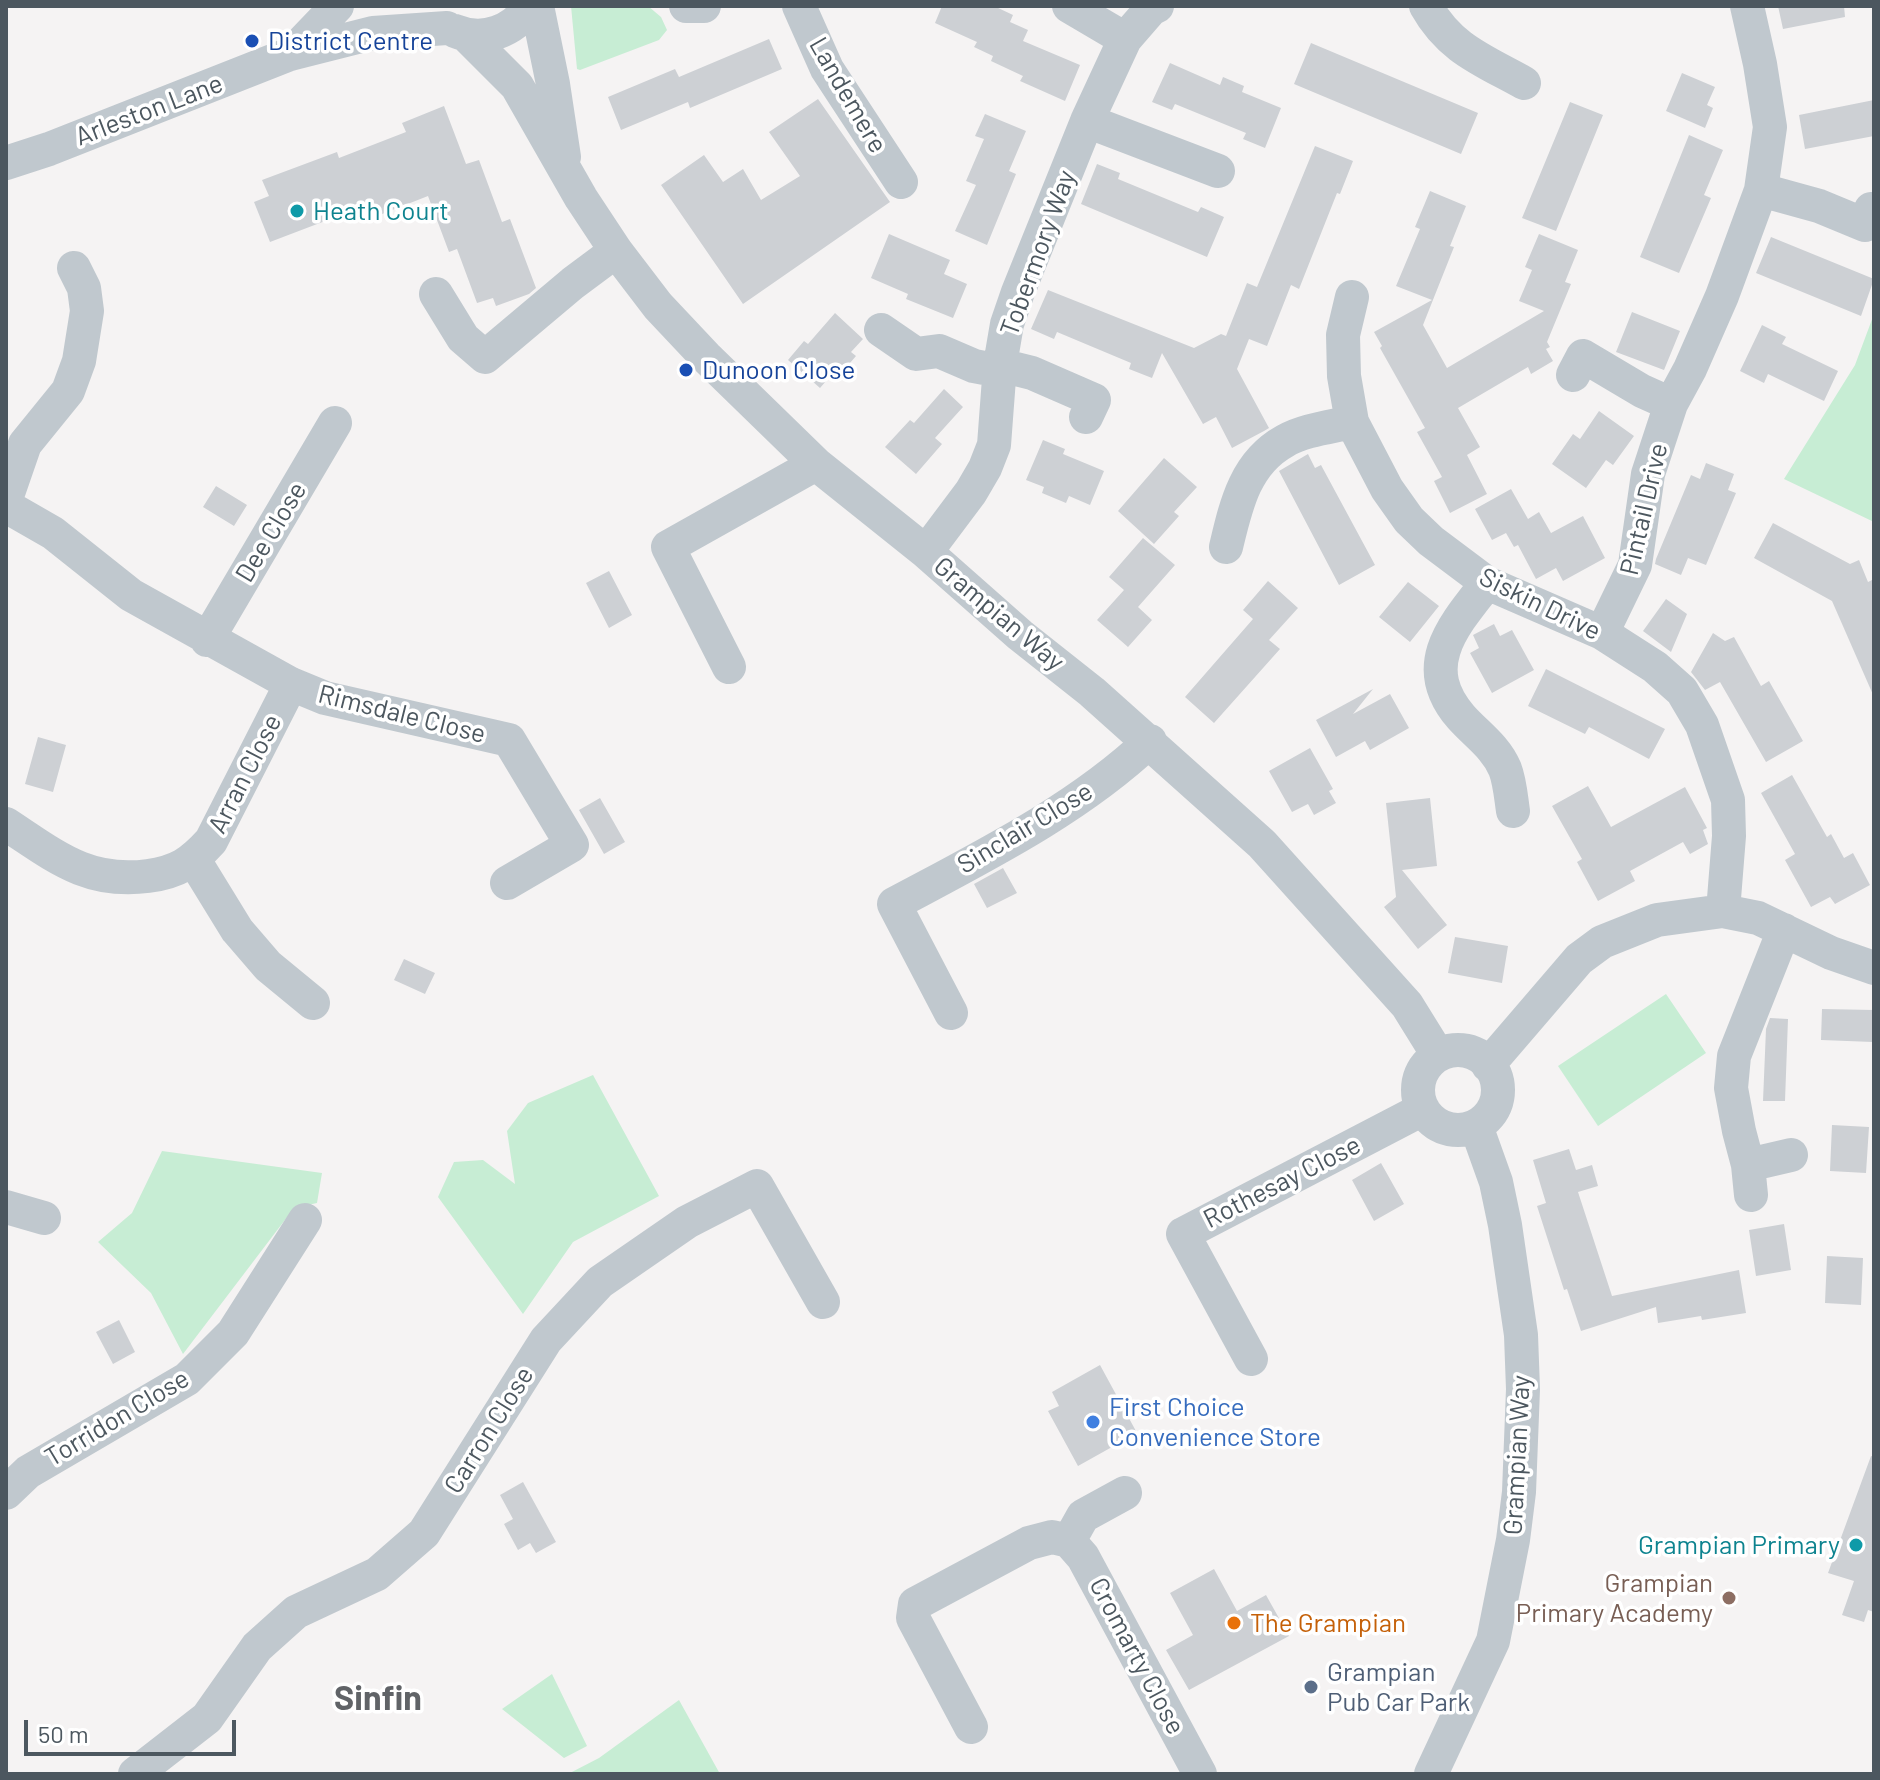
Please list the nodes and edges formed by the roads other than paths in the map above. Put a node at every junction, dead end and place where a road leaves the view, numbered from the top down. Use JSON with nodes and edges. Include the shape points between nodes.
{"nodes":[{"id":1,"x":337,"y":6,"type":"edge"},
{"id":2,"x":409,"y":6,"type":"edge"},
{"id":3,"x":531,"y":6,"type":"edge"},
{"id":4,"x":537,"y":6,"type":"edge"},
{"id":5,"x":686,"y":6,"type":"edge"},
{"id":6,"x":704,"y":6,"type":"edge"},
{"id":7,"x":799,"y":6,"type":"edge"},
{"id":8,"x":1069,"y":6,"type":"edge"},
{"id":9,"x":1157,"y":6,"type":"edge"},
{"id":10,"x":1426,"y":6,"type":"edge"},
{"id":11,"x":1747,"y":6,"type":"edge"},
{"id":12,"x":457,"y":32,"type":"junction"},
{"id":13,"x":1125,"y":39,"type":"junction"},
{"id":14,"x":290,"y":54,"type":"junction"},
{"id":15,"x":1524,"y":83,"type":"dead end"},
{"id":16,"x":1087,"y":121,"type":"junction"},
{"id":17,"x":6,"y":163,"type":"edge"},
{"id":18,"x":566,"y":169,"type":"junction"},
{"id":19,"x":1218,"y":171,"type":"dead end"},
{"id":20,"x":901,"y":182,"type":"dead end"},
{"id":21,"x":1761,"y":190,"type":"junction"},
{"id":22,"x":1871,"y":209,"type":"dead end"},
{"id":23,"x":616,"y":251,"type":"junction"},
{"id":24,"x":74,"y":268,"type":"dead end"},
{"id":25,"x":436,"y":294,"type":"dead end"},
{"id":26,"x":1352,"y":297,"type":"dead end"},
{"id":27,"x":881,"y":330,"type":"dead end"},
{"id":28,"x":1000,"y":368,"type":"junction"},
{"id":29,"x":1573,"y":375,"type":"dead end"},
{"id":30,"x":1671,"y":404,"type":"junction"},
{"id":31,"x":1086,"y":417,"type":"dead end"},
{"id":32,"x":1352,"y":422,"type":"junction"},
{"id":33,"x":335,"y":423,"type":"dead end"},
{"id":34,"x":816,"y":464,"type":"junction"},
{"id":35,"x":6,"y":499,"type":"edge"},
{"id":36,"x":6,"y":506,"type":"edge"},
{"id":37,"x":1226,"y":547,"type":"dead end"},
{"id":38,"x":926,"y":552,"type":"junction"},
{"id":39,"x":1487,"y":583,"type":"junction"},
{"id":40,"x":1602,"y":633,"type":"junction"},
{"id":41,"x":207,"y":640,"type":"junction"},
{"id":42,"x":729,"y":667,"type":"dead end"},
{"id":43,"x":291,"y":684,"type":"junction"},
{"id":44,"x":1150,"y":741,"type":"junction"},
{"id":45,"x":1513,"y":811,"type":"dead end"},
{"id":46,"x":6,"y":824,"type":"edge"},
{"id":47,"x":194,"y":860,"type":"junction"},
{"id":48,"x":507,"y":883,"type":"dead end"},
{"id":49,"x":1723,"y":911,"type":"junction"},
{"id":50,"x":1784,"y":930,"type":"junction"},
{"id":51,"x":1874,"y":968,"type":"edge"},
{"id":52,"x":313,"y":1003,"type":"dead end"},
{"id":53,"x":951,"y":1013,"type":"dead end"},
{"id":54,"x":1438,"y":1055,"type":"junction"},
{"id":55,"x":1488,"y":1065,"type":"junction"},
{"id":56,"x":1423,"y":1109,"type":"junction"},
{"id":57,"x":1476,"y":1126,"type":"junction"},
{"id":58,"x":1791,"y":1155,"type":"dead end"},
{"id":59,"x":6,"y":1207,"type":"edge"},
{"id":60,"x":44,"y":1218,"type":"dead end"},
{"id":61,"x":305,"y":1220,"type":"dead end"},
{"id":62,"x":823,"y":1302,"type":"dead end"},
{"id":63,"x":1251,"y":1359,"type":"dead end"},
{"id":64,"x":6,"y":1493,"type":"edge"},
{"id":65,"x":1125,"y":1493,"type":"dead end"},
{"id":66,"x":1069,"y":1541,"type":"junction"},
{"id":67,"x":971,"y":1727,"type":"dead end"},
{"id":68,"x":135,"y":1774,"type":"edge"},
{"id":69,"x":1200,"y":1774,"type":"edge"},
{"id":70,"x":1431,"y":1774,"type":"edge"}],
"edges":[{"from":1,"to":14,"type":"street","name":"Arleston Lane"},
{"from":2,"to":12,"type":"street","name":"Grampian Way"},
{"from":3,"to":12,"type":"street","name":"Arleston Lane","via":[[502,31],[487,36]]},
{"from":4,"to":18,"type":"street","name":"Grampian Way"},
{"from":5,"to":6,"type":"street"},
{"from":7,"to":20,"type":"street","name":"Landemere","via":[[827,69]]},
{"from":8,"to":13,"type":"street"},
{"from":9,"to":13,"type":"street","name":"Tobermory Way"},
{"from":10,"to":15,"type":"street","via":[[1438,28],[1457,45]]},
{"from":11,"to":21,"type":"street","via":[[1770,127]]},
{"from":12,"to":14,"type":"street","name":"Arleston Lane","via":[[373,33]]},
{"from":12,"to":18,"type":"street","name":"Grampian Way","via":[[517,86]]},
{"from":13,"to":16,"type":"street","name":"Tobermory Way"},
{"from":14,"to":17,"type":"street","name":"Arleston Lane"},
{"from":16,"to":19,"type":"street"},
{"from":16,"to":28,"type":"street","name":"Tobermory Way","via":[[1014,303]]},
{"from":18,"to":23,"type":"street","name":"Grampian Way"},
{"from":21,"to":22,"type":"street","via":[[1865,225]]},
{"from":21,"to":30,"type":"street","name":"Pintail Drive","via":[[1722,296]]},
{"from":23,"to":25,"type":"street","via":[[485,357],[463,338]]},
{"from":23,"to":34,"type":"street","name":"Grampian Way","via":[[658,306]]},
{"from":24,"to":35,"type":"street","via":[[87,311],[79,361],[68,391],[25,444]]},
{"from":26,"to":32,"type":"street","name":"Siskin Drive","via":[[1343,335]]},
{"from":27,"to":28,"type":"street","via":[[916,354],[939,351],[974,366]]},
{"from":28,"to":31,"type":"street","via":[[1032,373],[1094,400]]},
{"from":28,"to":38,"type":"street","name":"Tobermory Way","via":[[990,457]]},
{"from":29,"to":30,"type":"street","via":[[1583,356]]},
{"from":30,"to":40,"type":"street","name":"Pintail Drive","via":[[1648,474],[1635,565]]},
{"from":32,"to":37,"type":"street","via":[[1287,439],[1266,454],[1249,473]]},
{"from":32,"to":39,"type":"street","name":"Siskin Drive","via":[[1409,520]]},
{"from":33,"to":41,"type":"street","name":"Dee Close"},
{"from":34,"to":38,"type":"street","name":"Grampian Way"},
{"from":34,"to":42,"type":"street","via":[[664,540]]},
{"from":36,"to":41,"type":"street","name":"Rimsdale Close","via":[[53,533],[131,595]]},
{"from":38,"to":44,"type":"street","name":"Grampian Way"},
{"from":39,"to":40,"type":"street","name":"Siskin Drive"},
{"from":39,"to":45,"type":"street","via":[[1444,647],[1441,689],[1505,769]]},
{"from":40,"to":49,"type":"street","name":"Siskin Drive","via":[[1682,691],[1702,725],[1728,800]]},
{"from":41,"to":43,"type":"street","name":"Rimsdale Close"},
{"from":43,"to":47,"type":"street","name":"Arran Close","via":[[217,829]]},
{"from":43,"to":48,"type":"street","name":"Rimsdale Close","via":[[325,698],[509,740],[572,845]]},
{"from":44,"to":53,"type":"street","name":"Sinclair Close","via":[[1060,811],[888,893]]},
{"from":44,"to":54,"type":"street","name":"Grampian Way","via":[[1262,844],[1317,903],[1407,1005]]},
{"from":46,"to":47,"type":"street","name":"Arran Close","via":[[73,867],[102,876],[166,873]]},
{"from":47,"to":52,"type":"street","name":"Arran Close","via":[[237,930],[268,966]]},
{"from":49,"to":50,"type":"street"},
{"from":49,"to":55,"type":"street","via":[[1657,920],[1602,942],[1579,959]]},
{"from":50,"to":51,"type":"street"},
{"from":50,"to":58,"type":"street","via":[[1734,1056],[1731,1088],[1750,1180]]},
{"from":54,"to":55,"type":"street","via":[[1465,1050]]},
{"from":54,"to":56,"type":"street","via":[[1419,1081]]},
{"from":55,"to":57,"type":"street","via":[[1498,1087],[1496,1101]]},
{"from":56,"to":57,"type":"street","via":[[1447,1128]]},
{"from":56,"to":63,"type":"street","name":"Rothesay Close","via":[[1183,1234]]},
{"from":57,"to":70,"type":"street","name":"Grampian Way","via":[[1496,1182],[1521,1335],[1519,1492],[1493,1641]]},
{"from":59,"to":60,"type":"street"},
{"from":61,"to":64,"type":"street","name":"Torridon Close","via":[[233,1333],[187,1379],[28,1472]]},
{"from":62,"to":68,"type":"street","name":"Carron Close","via":[[757,1186],[687,1222],[600,1282],[546,1340],[424,1533],[377,1574],[296,1612],[257,1647],[207,1718]]},
{"from":65,"to":66,"type":"street","via":[[1083,1516]]},
{"from":66,"to":67,"type":"street","via":[[1052,1537],[1029,1543],[915,1604],[913,1618]]},
{"from":66,"to":69,"type":"street","name":"Cromarty Close","via":[[1083,1557]]}]}
